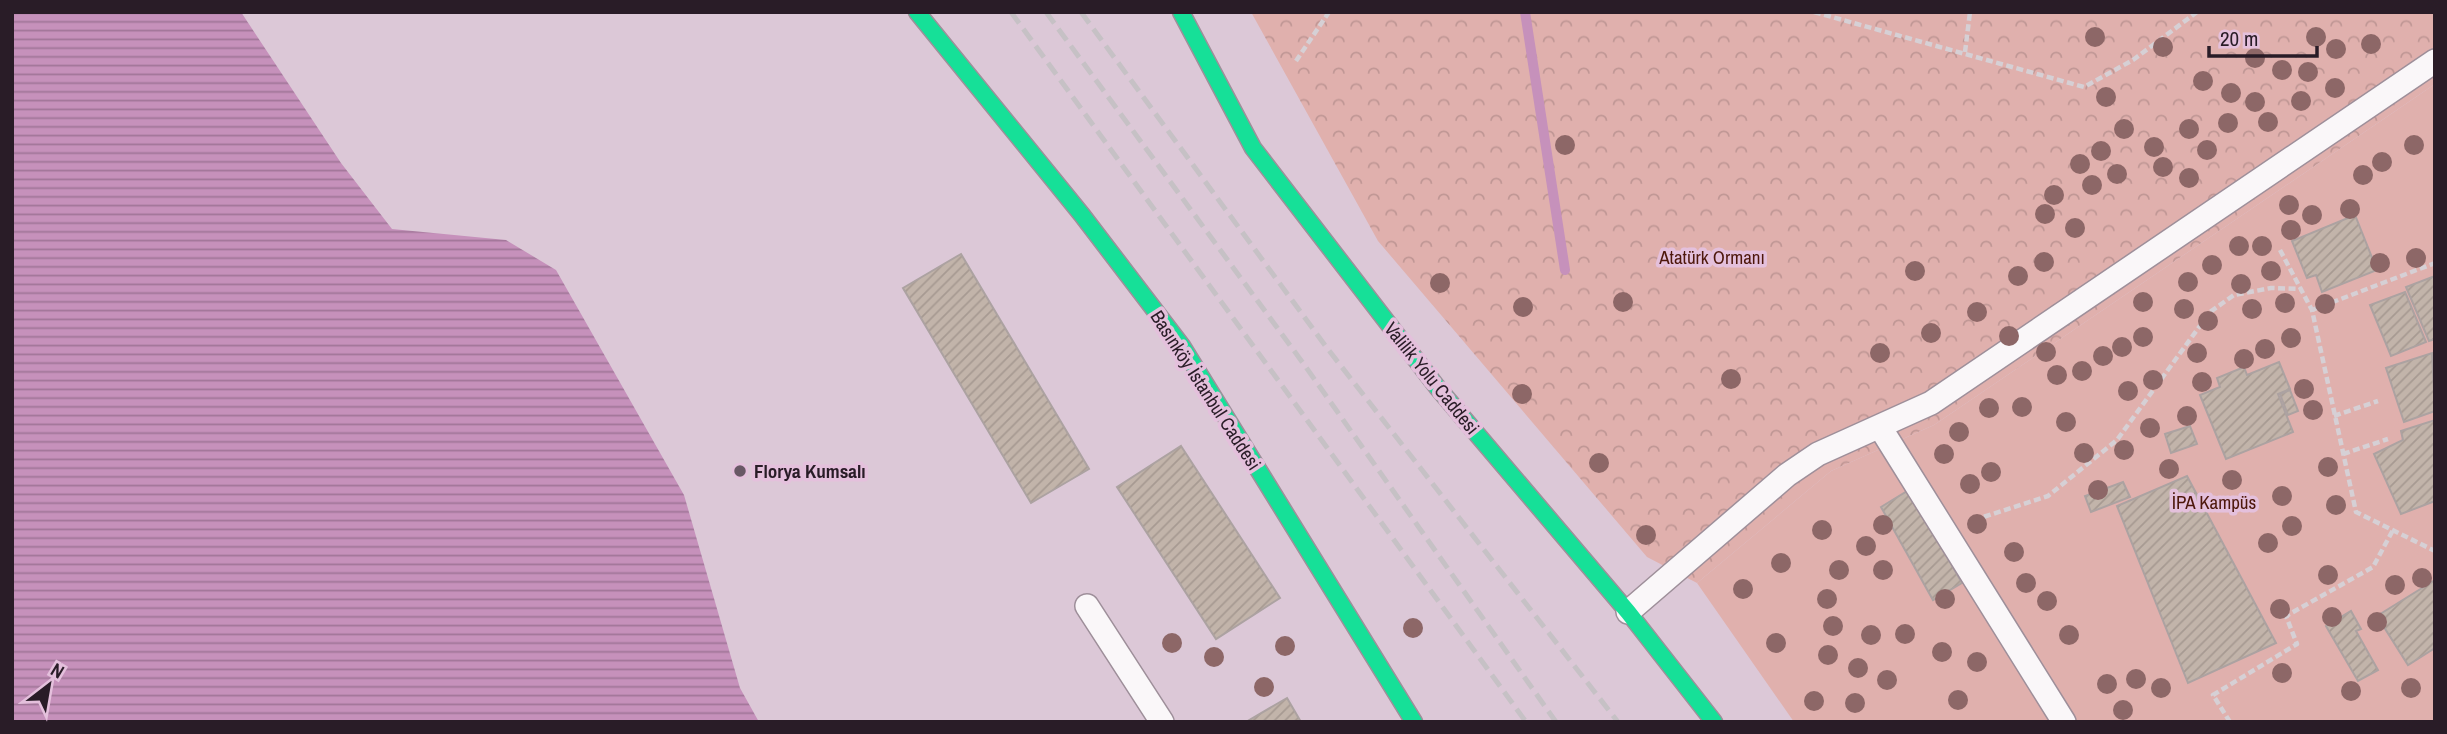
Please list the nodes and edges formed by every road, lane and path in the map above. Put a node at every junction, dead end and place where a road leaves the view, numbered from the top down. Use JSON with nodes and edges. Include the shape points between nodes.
{"nodes":[{"id":1,"x":917,"y":12,"type":"edge"},
{"id":2,"x":1181,"y":12,"type":"edge"},
{"id":3,"x":1329,"y":12,"type":"edge"},
{"id":4,"x":1814,"y":12,"type":"edge"},
{"id":5,"x":1970,"y":12,"type":"edge"},
{"id":6,"x":2197,"y":12,"type":"edge"},
{"id":7,"x":1965,"y":52,"type":"junction"},
{"id":8,"x":1296,"y":61,"type":"dead end"},
{"id":9,"x":2435,"y":61,"type":"edge"},
{"id":10,"x":2280,"y":250,"type":"dead end"},
{"id":11,"x":2435,"y":263,"type":"edge"},
{"id":12,"x":2301,"y":289,"type":"junction"},
{"id":13,"x":2312,"y":310,"type":"junction"},
{"id":14,"x":2378,"y":401,"type":"dead end"},
{"id":15,"x":2334,"y":416,"type":"junction"},
{"id":16,"x":1880,"y":427,"type":"junction"},
{"id":17,"x":2388,"y":439,"type":"dead end"},
{"id":18,"x":2343,"y":454,"type":"junction"},
{"id":19,"x":2393,"y":530,"type":"junction"},
{"id":20,"x":1946,"y":534,"type":"junction"},
{"id":21,"x":2435,"y":551,"type":"edge"},
{"id":22,"x":1087,"y":606,"type":"dead end"},
{"id":23,"x":1628,"y":612,"type":"junction"},
{"id":24,"x":1162,"y":722,"type":"edge"},
{"id":25,"x":1414,"y":722,"type":"edge"},
{"id":26,"x":1714,"y":722,"type":"edge"},
{"id":27,"x":2064,"y":722,"type":"edge"},
{"id":28,"x":2230,"y":722,"type":"edge"}],
"edges":[{"from":1,"to":25,"type":"main road","name":"Basınköy İstanbul Caddesi","via":[[1182,346]]},
{"from":2,"to":23,"type":"main road","name":"Valilik Yolu Caddesi","via":[[1253,148],[1437,387]]},
{"from":3,"to":8,"type":"path"},
{"from":4,"to":7,"type":"path"},
{"from":5,"to":7,"type":"path"},
{"from":6,"to":7,"type":"path","via":[[2133,61],[2084,88]]},
{"from":9,"to":16,"type":"lane","via":[[1931,403]]},
{"from":10,"to":12,"type":"path"},
{"from":11,"to":13,"type":"path"},
{"from":12,"to":13,"type":"path"},
{"from":12,"to":20,"type":"path","via":[[2271,288],[2234,295],[2210,312],[2117,440],[2075,476],[2048,496],[1984,516]]},
{"from":13,"to":15,"type":"path"},
{"from":14,"to":15,"type":"path"},
{"from":15,"to":18,"type":"path"},
{"from":16,"to":20,"type":"lane"},
{"from":16,"to":23,"type":"lane","via":[[1818,454],[1787,475]]},
{"from":17,"to":18,"type":"path"},
{"from":18,"to":19,"type":"path","via":[[2356,512]]},
{"from":19,"to":21,"type":"path"},
{"from":19,"to":28,"type":"path","via":[[2374,567],[2286,616],[2297,644],[2213,695]]},
{"from":20,"to":27,"type":"lane"},
{"from":22,"to":24,"type":"lane"},
{"from":23,"to":26,"type":"main road","name":"Valilik Yolu Caddesi"}]}
